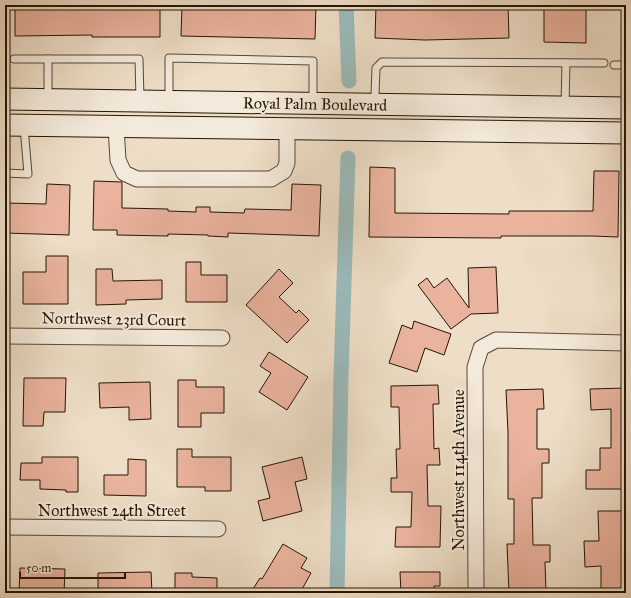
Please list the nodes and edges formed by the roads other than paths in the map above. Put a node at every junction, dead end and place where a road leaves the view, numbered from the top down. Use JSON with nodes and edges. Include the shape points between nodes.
{"nodes":[{"id":1,"x":14,"y":59,"type":"dead end"},
{"id":2,"x":48,"y":59,"type":"junction"},
{"id":3,"x":566,"y":64,"type":"junction"},
{"id":4,"x":604,"y":64,"type":"dead end"},
{"id":5,"x":614,"y":65,"type":"dead end"},
{"id":6,"x":626,"y":65,"type":"edge"},
{"id":7,"x":5,"y":100,"type":"edge"},
{"id":8,"x":48,"y":100,"type":"junction"},
{"id":9,"x":140,"y":102,"type":"junction"},
{"id":10,"x":169,"y":102,"type":"junction"},
{"id":11,"x":313,"y":104,"type":"junction"},
{"id":12,"x":373,"y":105,"type":"junction"},
{"id":13,"x":565,"y":108,"type":"junction"},
{"id":14,"x":626,"y":108,"type":"edge"},
{"id":15,"x":402,"y":117,"type":"junction"},
{"id":16,"x":15,"y":125,"type":"edge"},
{"id":17,"x":116,"y":126,"type":"junction"},
{"id":18,"x":287,"y":128,"type":"junction"},
{"id":19,"x":626,"y":133,"type":"edge"},
{"id":20,"x":5,"y":173,"type":"edge"},
{"id":21,"x":5,"y":336,"type":"edge"},
{"id":22,"x":222,"y":338,"type":"dead end"},
{"id":23,"x":626,"y":343,"type":"edge"},
{"id":24,"x":5,"y":527,"type":"edge"},
{"id":25,"x":218,"y":529,"type":"dead end"},
{"id":26,"x":476,"y":593,"type":"edge"}],
"edges":[{"from":1,"to":2,"type":"lane"},
{"from":2,"to":8,"type":"lane"},
{"from":2,"to":9,"type":"lane","via":[[139,59]]},
{"from":3,"to":4,"type":"lane"},
{"from":3,"to":12,"type":"lane","via":[[382,62],[376,68]]},
{"from":3,"to":13,"type":"lane"},
{"from":5,"to":6,"type":"lane"},
{"from":7,"to":8,"type":"main road","name":"Royal Palm Boulevard"},
{"from":8,"to":9,"type":"main road","name":"Royal Palm Boulevard"},
{"from":9,"to":10,"type":"main road","name":"Royal Palm Boulevard"},
{"from":10,"to":11,"type":"main road","name":"Royal Palm Boulevard"},
{"from":10,"to":11,"type":"lane","via":[[169,58],[313,61]]},
{"from":11,"to":12,"type":"main road","name":"Royal Palm Boulevard"},
{"from":12,"to":15,"type":"main road","name":"Royal Palm Boulevard"},
{"from":13,"to":14,"type":"main road","name":"Royal Palm Boulevard"},
{"from":13,"to":15,"type":"main road","name":"Royal Palm Boulevard"},
{"from":15,"to":18,"type":"main road","name":"Royal Palm Boulevard"},
{"from":15,"to":19,"type":"main road","name":"Royal Palm Boulevard"},
{"from":16,"to":17,"type":"main road","name":"Royal Palm Boulevard"},
{"from":16,"to":20,"type":"lane","via":[[28,174]]},
{"from":17,"to":18,"type":"main road","name":"Royal Palm Boulevard"},
{"from":17,"to":18,"type":"street","via":[[118,160],[124,173],[137,179],[272,179],[284,171]]},
{"from":21,"to":22,"type":"street","name":"Northwest 23rd Court"},
{"from":23,"to":26,"type":"street","name":"Northwest 114th Avenue","via":[[496,340],[481,348],[475,367]]},
{"from":24,"to":25,"type":"street","name":"Northwest 24th Street"}]}
